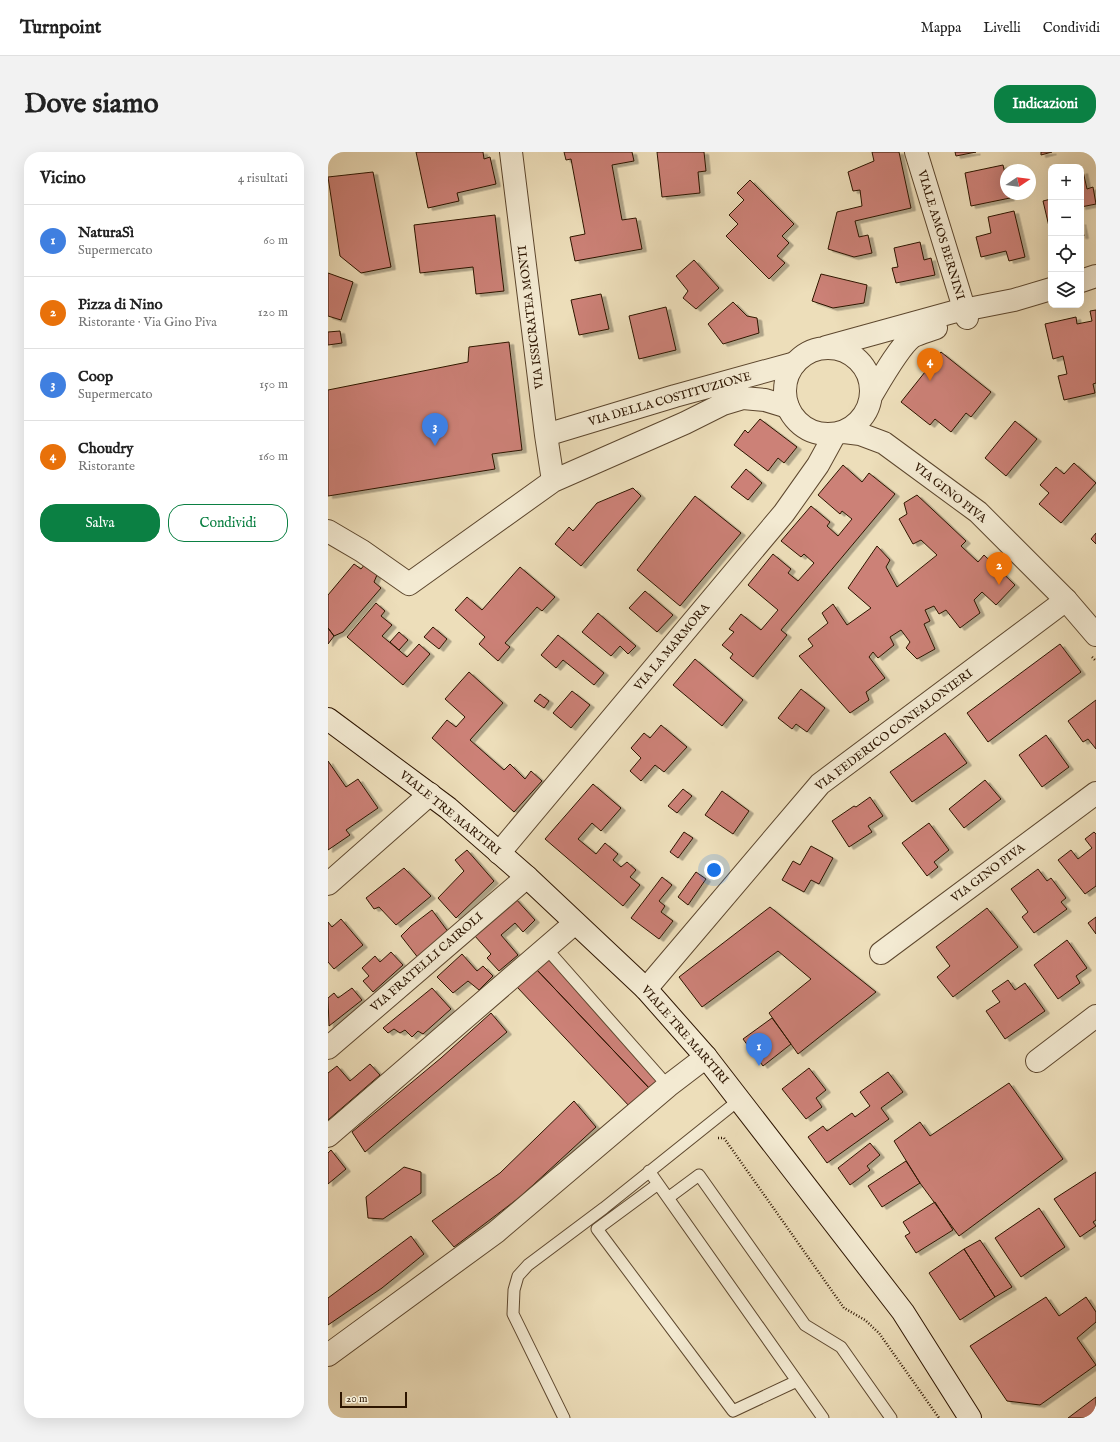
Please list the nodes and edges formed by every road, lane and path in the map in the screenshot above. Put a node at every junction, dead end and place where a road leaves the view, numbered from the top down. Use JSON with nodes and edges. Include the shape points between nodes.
{"nodes":[{"id":1,"x":511,"y":152,"type":"edge"},
{"id":2,"x":916,"y":152,"type":"edge"},
{"id":3,"x":1096,"y":276,"type":"edge"},
{"id":4,"x":1084,"y":280,"type":"edge"},
{"id":5,"x":1048,"y":290,"type":"edge"},
{"id":6,"x":965,"y":314,"type":"junction"},
{"id":7,"x":816,"y":350,"type":"junction"},
{"id":8,"x":795,"y":363,"type":"junction"},
{"id":9,"x":869,"y":402,"type":"junction"},
{"id":10,"x":788,"y":407,"type":"junction"},
{"id":11,"x":839,"y":433,"type":"junction"},
{"id":12,"x":546,"y":435,"type":"junction"},
{"id":13,"x":884,"y":443,"type":"junction"},
{"id":14,"x":552,"y":481,"type":"junction"},
{"id":15,"x":328,"y":531,"type":"edge"},
{"id":16,"x":1066,"y":600,"type":"junction"},
{"id":17,"x":1096,"y":635,"type":"edge"},
{"id":18,"x":328,"y":719,"type":"edge"},
{"id":19,"x":1096,"y":793,"type":"edge"},
{"id":20,"x":430,"y":794,"type":"junction"},
{"id":21,"x":499,"y":853,"type":"junction"},
{"id":22,"x":527,"y":877,"type":"junction"},
{"id":23,"x":328,"y":884,"type":"edge"},
{"id":24,"x":575,"y":923,"type":"junction"},
{"id":25,"x":546,"y":948,"type":"junction"},
{"id":26,"x":881,"y":953,"type":"dead end"},
{"id":27,"x":646,"y":989,"type":"junction"},
{"id":28,"x":1096,"y":1016,"type":"edge"},
{"id":29,"x":328,"y":1048,"type":"edge"},
{"id":30,"x":706,"y":1057,"type":"junction"},
{"id":31,"x":1037,"y":1061,"type":"dead end"},
{"id":32,"x":668,"y":1086,"type":"junction"},
{"id":33,"x":739,"y":1100,"type":"junction"},
{"id":34,"x":697,"y":1134,"type":"junction"},
{"id":35,"x":328,"y":1136,"type":"edge"},
{"id":36,"x":649,"y":1171,"type":"junction"},
{"id":37,"x":658,"y":1184,"type":"junction"},
{"id":38,"x":668,"y":1198,"type":"junction"},
{"id":39,"x":328,"y":1355,"type":"edge"},
{"id":40,"x":797,"y":1381,"type":"junction"},
{"id":41,"x":564,"y":1418,"type":"edge"},
{"id":42,"x":823,"y":1418,"type":"edge"},
{"id":43,"x":891,"y":1418,"type":"edge"},
{"id":44,"x":939,"y":1418,"type":"edge"},
{"id":45,"x":970,"y":1418,"type":"edge"}],
"edges":[{"from":1,"to":12,"type":"street","name":"VIA ISSICRATEA MONTI"},
{"from":2,"to":6,"type":"street","name":"VIALE AMOS BERNINI"},
{"from":3,"to":4,"type":"street"},
{"from":5,"to":6,"type":"street"},
{"from":6,"to":7,"type":"street"},
{"from":6,"to":9,"type":"street","via":[[922,332],[908,341],[886,371]]},
{"from":7,"to":8,"type":"street"},
{"from":7,"to":9,"type":"street","via":[[830,348],[856,358],[870,382]]},
{"from":8,"to":10,"type":"street","via":[[785,384],[784,396]]},
{"from":8,"to":12,"type":"street","name":"VIA DELLA COSTITUZIONE"},
{"from":9,"to":11,"type":"street","via":[[862,418],[854,426]]},
{"from":9,"to":13,"type":"street","via":[[872,425]]},
{"from":10,"to":11,"type":"street","via":[[795,420],[807,429],[820,434]]},
{"from":10,"to":14,"type":"street","via":[[764,400],[742,398],[723,404]]},
{"from":11,"to":13,"type":"street","via":[[860,434]]},
{"from":11,"to":21,"type":"street","name":"VIA LA MARMORA","via":[[784,513]]},
{"from":12,"to":14,"type":"street","name":"VIA ISSICRATEA MONTI"},
{"from":13,"to":16,"type":"street","name":"VIA GINO PIVA","via":[[978,512]]},
{"from":14,"to":15,"type":"street","via":[[409,584]]},
{"from":16,"to":17,"type":"street","name":"VIA GINO PIVA"},
{"from":16,"to":27,"type":"street","name":"VIA FEDERICO CONFALONIERI","via":[[820,784]]},
{"from":18,"to":20,"type":"street","name":"VIALE TRE MARTIRI"},
{"from":19,"to":26,"type":"street","name":"VIA GINO PIVA"},
{"from":20,"to":21,"type":"street","name":"VIALE TRE MARTIRI"},
{"from":20,"to":23,"type":"street"},
{"from":21,"to":22,"type":"street","name":"VIALE TRE MARTIRI"},
{"from":22,"to":24,"type":"street","name":"VIALE TRE MARTIRI"},
{"from":22,"to":29,"type":"street","name":"VIA FRATELLI CAIROLI"},
{"from":24,"to":25,"type":"street"},
{"from":24,"to":27,"type":"street","name":"VIALE TRE MARTIRI"},
{"from":25,"to":32,"type":"lane"},
{"from":25,"to":35,"type":"street"},
{"from":27,"to":30,"type":"street","name":"VIALE TRE MARTIRI"},
{"from":28,"to":31,"type":"street"},
{"from":30,"to":32,"type":"street"},
{"from":30,"to":33,"type":"street","name":"VIALE TRE MARTIRI"},
{"from":32,"to":39,"type":"street","via":[[496,1232]]},
{"from":33,"to":34,"type":"lane"},
{"from":33,"to":45,"type":"street","name":"VIALE TRE MARTIRI","via":[[903,1312]]},
{"from":34,"to":36,"type":"lane"},
{"from":34,"to":44,"type":"path","via":[[704,1140],[724,1138],[844,1308],[865,1320],[879,1333]]},
{"from":36,"to":37,"type":"lane"},
{"from":36,"to":41,"type":"lane","via":[[528,1264],[518,1276],[514,1290],[513,1314]]},
{"from":37,"to":38,"type":"lane"},
{"from":37,"to":40,"type":"lane","via":[[597,1229],[733,1411]]},
{"from":38,"to":40,"type":"lane"},
{"from":38,"to":43,"type":"lane","via":[[699,1175],[805,1325],[842,1347]]},
{"from":40,"to":42,"type":"lane"}]}
